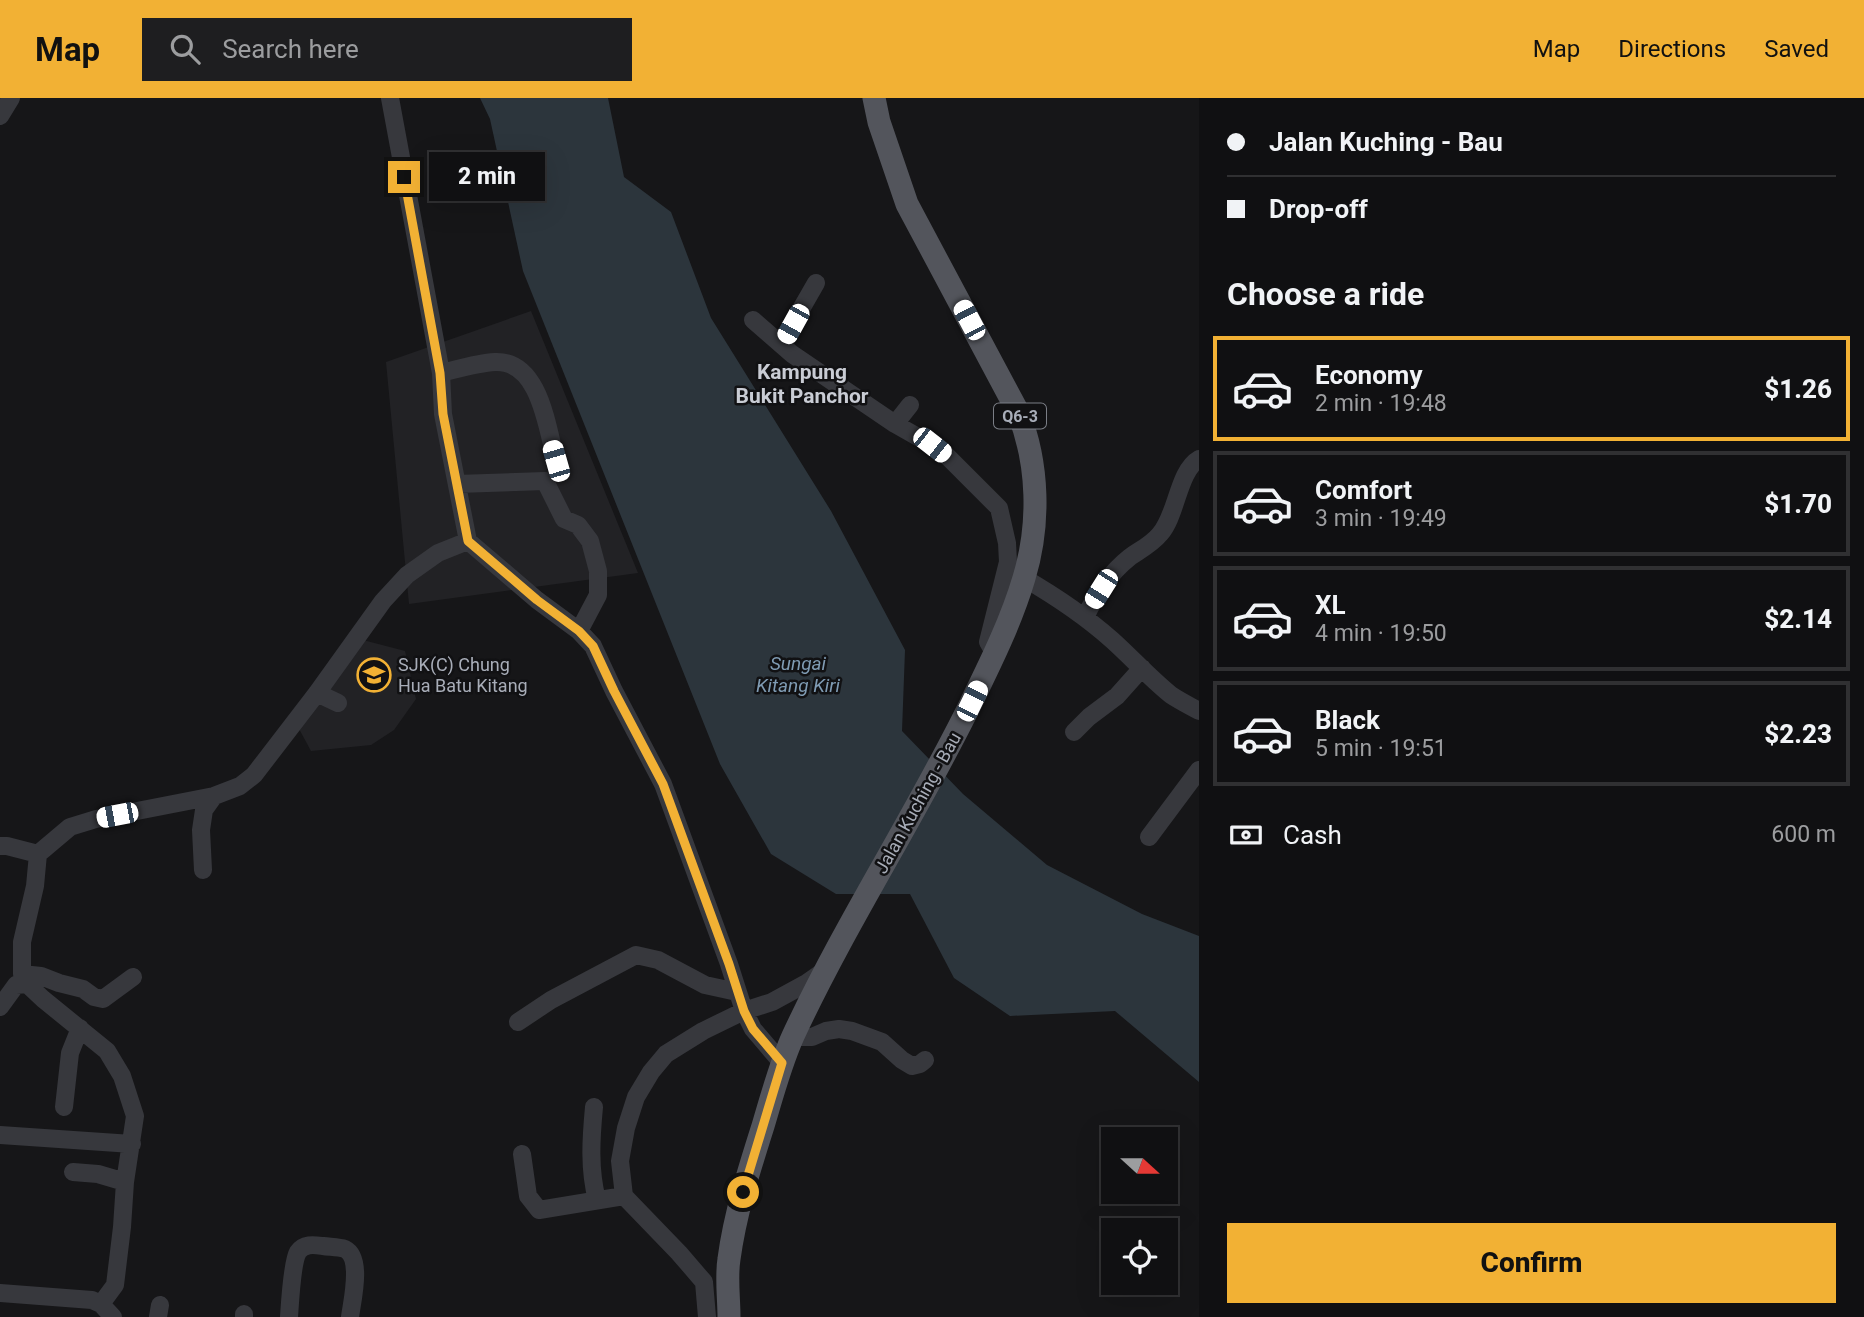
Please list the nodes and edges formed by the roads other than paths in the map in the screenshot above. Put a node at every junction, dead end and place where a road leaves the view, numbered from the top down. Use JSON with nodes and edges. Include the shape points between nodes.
{"nodes":[{"id":1,"x":11,"y":98,"type":"edge"},
{"id":2,"x":390,"y":98,"type":"edge"},
{"id":3,"x":874,"y":98,"type":"edge"},
{"id":4,"x":0,"y":116,"type":"edge"},
{"id":5,"x":816,"y":283,"type":"dead end"},
{"id":6,"x":753,"y":320,"type":"dead end"},
{"id":7,"x":782,"y":344,"type":"junction"},
{"id":8,"x":440,"y":373,"type":"junction"},
{"id":9,"x":910,"y":405,"type":"dead end"},
{"id":10,"x":895,"y":424,"type":"junction"},
{"id":11,"x":1199,"y":458,"type":"edge"},
{"id":12,"x":556,"y":461,"type":"dead end"},
{"id":13,"x":457,"y":484,"type":"junction"},
{"id":14,"x":468,"y":541,"type":"junction"},
{"id":15,"x":1024,"y":578,"type":"junction"},
{"id":16,"x":1085,"y":618,"type":"junction"},
{"id":17,"x":579,"y":631,"type":"junction"},
{"id":18,"x":995,"y":654,"type":"junction"},
{"id":19,"x":1142,"y":668,"type":"junction"},
{"id":20,"x":317,"y":693,"type":"junction"},
{"id":21,"x":338,"y":703,"type":"dead end"},
{"id":22,"x":1199,"y":711,"type":"edge"},
{"id":23,"x":1074,"y":732,"type":"dead end"},
{"id":24,"x":1199,"y":770,"type":"edge"},
{"id":25,"x":214,"y":796,"type":"junction"},
{"id":26,"x":1149,"y":837,"type":"dead end"},
{"id":27,"x":2,"y":844,"type":"edge"},
{"id":28,"x":38,"y":854,"type":"junction"},
{"id":29,"x":203,"y":870,"type":"dead end"},
{"id":30,"x":826,"y":970,"type":"junction"},
{"id":31,"x":133,"y":977,"type":"dead end"},
{"id":32,"x":25,"y":979,"type":"junction"},
{"id":33,"x":737,"y":992,"type":"junction"},
{"id":34,"x":0,"y":1007,"type":"edge"},
{"id":35,"x":744,"y":1011,"type":"junction"},
{"id":36,"x":517,"y":1022,"type":"dead end"},
{"id":37,"x":80,"y":1028,"type":"junction"},
{"id":38,"x":793,"y":1037,"type":"junction"},
{"id":39,"x":925,"y":1060,"type":"dead end"},
{"id":40,"x":782,"y":1063,"type":"junction"},
{"id":41,"x":64,"y":1107,"type":"dead end"},
{"id":42,"x":594,"y":1107,"type":"dead end"},
{"id":43,"x":0,"y":1135,"type":"edge"},
{"id":44,"x":132,"y":1144,"type":"junction"},
{"id":45,"x":522,"y":1154,"type":"dead end"},
{"id":46,"x":73,"y":1172,"type":"dead end"},
{"id":47,"x":125,"y":1182,"type":"junction"},
{"id":48,"x":624,"y":1196,"type":"junction"},
{"id":49,"x":597,"y":1200,"type":"junction"},
{"id":50,"x":0,"y":1293,"type":"edge"},
{"id":51,"x":107,"y":1311,"type":"edge"},
{"id":52,"x":289,"y":1317,"type":"edge"},
{"id":53,"x":350,"y":1317,"type":"edge"},
{"id":54,"x":707,"y":1317,"type":"edge"},
{"id":55,"x":729,"y":1317,"type":"edge"}],
"edges":[{"from":1,"to":4,"type":"street"},
{"from":2,"to":8,"type":"street"},
{"from":3,"to":15,"type":"main road","name":"Jalan Kuching - Bau","number":"Q6-3","via":[[908,204],[1026,431],[1035,490]]},
{"from":5,"to":7,"type":"street"},
{"from":6,"to":7,"type":"street"},
{"from":7,"to":10,"type":"street"},
{"from":8,"to":12,"type":"street","via":[[494,362],[520,368],[539,397]]},
{"from":8,"to":13,"type":"street"},
{"from":9,"to":10,"type":"street"},
{"from":10,"to":18,"type":"street","via":[[947,456],[999,508],[1008,562],[988,642]]},
{"from":11,"to":16,"type":"street","via":[[1186,474],[1161,534],[1115,572]]},
{"from":13,"to":14,"type":"street"},
{"from":13,"to":17,"type":"street","via":[[545,481],[564,519],[578,525],[590,541],[598,571],[598,595]]},
{"from":14,"to":17,"type":"street"},
{"from":14,"to":20,"type":"street","via":[[438,553],[407,575]]},
{"from":15,"to":16,"type":"street"},
{"from":15,"to":18,"type":"main road","name":"Jalan Kuching - Bau","number":"Q6-3"},
{"from":16,"to":19,"type":"street"},
{"from":17,"to":33,"type":"street","via":[[593,646],[663,784]]},
{"from":18,"to":30,"type":"main road","name":"Jalan Kuching - Bau","number":"Q6-3"},
{"from":19,"to":22,"type":"street","via":[[1174,697]]},
{"from":19,"to":23,"type":"street"},
{"from":20,"to":21,"type":"street"},
{"from":20,"to":25,"type":"street","via":[[254,775]]},
{"from":24,"to":26,"type":"street"},
{"from":25,"to":28,"type":"street","via":[[70,827]]},
{"from":25,"to":29,"type":"street","via":[[204,810],[201,830]]},
{"from":27,"to":28,"type":"street"},
{"from":28,"to":32,"type":"street","via":[[22,942]]},
{"from":30,"to":35,"type":"street","via":[[772,1002]]},
{"from":30,"to":38,"type":"main road","name":"Jalan Kuching - Bau","number":"Q6-3"},
{"from":31,"to":32,"type":"street","via":[[103,999],[41,976]]},
{"from":32,"to":34,"type":"street"},
{"from":32,"to":37,"type":"street"},
{"from":33,"to":35,"type":"street"},
{"from":33,"to":36,"type":"street","via":[[705,985],[658,960],[636,955]]},
{"from":35,"to":40,"type":"street"},
{"from":35,"to":48,"type":"street","via":[[666,1054],[651,1072],[636,1097],[626,1128],[620,1161]]},
{"from":37,"to":41,"type":"street","via":[[70,1053]]},
{"from":37,"to":44,"type":"street","via":[[107,1051],[122,1076],[135,1116]]},
{"from":38,"to":39,"type":"street","via":[[812,1037],[839,1028],[882,1042],[912,1066]]},
{"from":38,"to":40,"type":"main road","name":"Jalan Kuching - Bau","number":"Q6-3"},
{"from":40,"to":55,"type":"main road","name":"Jalan Kuching - Bau","number":"Q6-3","via":[[743,1192],[728,1261]]},
{"from":42,"to":49,"type":"street","via":[[591,1163]]},
{"from":43,"to":44,"type":"street"},
{"from":44,"to":47,"type":"street"},
{"from":45,"to":49,"type":"street","via":[[528,1196],[539,1210]]},
{"from":46,"to":47,"type":"street"},
{"from":47,"to":51,"type":"street","via":[[115,1285]]},
{"from":48,"to":49,"type":"street"},
{"from":48,"to":54,"type":"street","via":[[704,1282]]},
{"from":50,"to":51,"type":"street","via":[[92,1300]]},
{"from":52,"to":53,"type":"street","via":[[295,1259],[299,1250],[313,1245],[351,1254],[356,1271]]}]}
